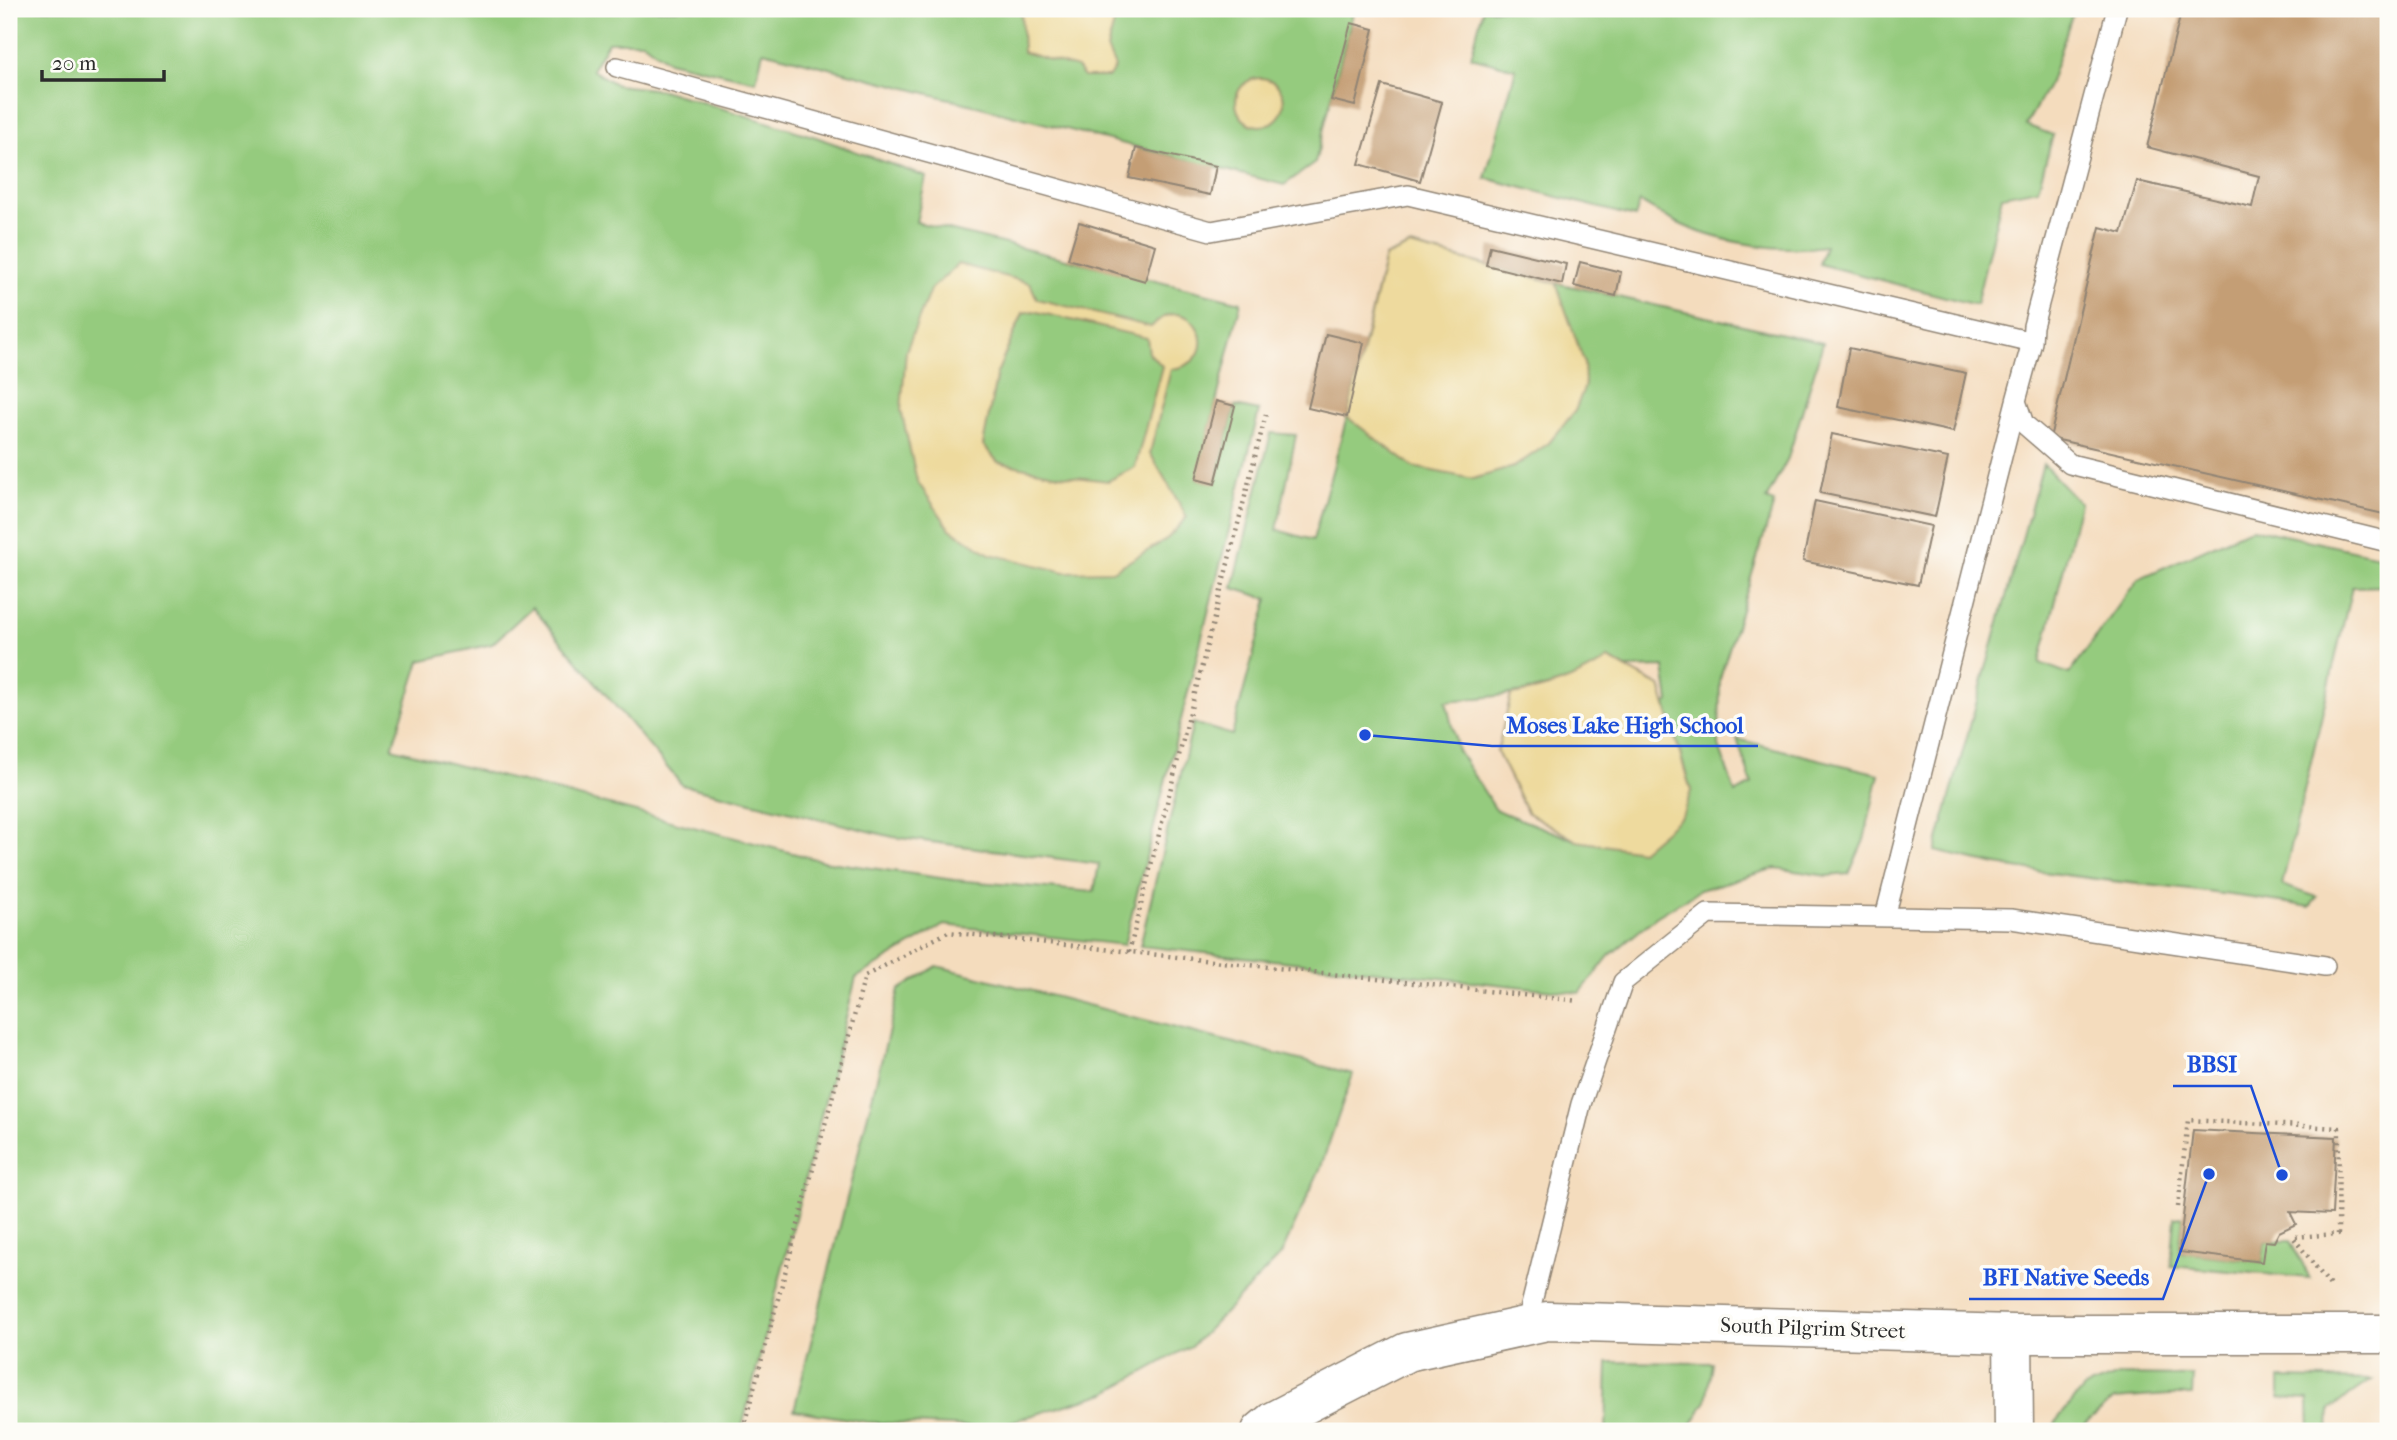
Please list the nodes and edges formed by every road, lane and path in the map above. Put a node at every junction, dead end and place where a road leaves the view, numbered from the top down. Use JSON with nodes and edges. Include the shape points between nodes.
{"nodes":[{"id":1,"x":2118,"y":9,"type":"edge"},
{"id":2,"x":617,"y":67,"type":"dead end"},
{"id":3,"x":2032,"y":342,"type":"junction"},
{"id":4,"x":2016,"y":401,"type":"junction"},
{"id":5,"x":1266,"y":414,"type":"dead end"},
{"id":6,"x":2388,"y":542,"type":"edge"},
{"id":7,"x":1885,"y":917,"type":"junction"},
{"id":8,"x":1129,"y":952,"type":"junction"},
{"id":9,"x":2325,"y":966,"type":"dead end"},
{"id":10,"x":1578,"y":1001,"type":"dead end"},
{"id":11,"x":2178,"y":1207,"type":"dead end"},
{"id":12,"x":2332,"y":1288,"type":"dead end"},
{"id":13,"x":1526,"y":1326,"type":"junction"},
{"id":14,"x":2013,"y":1334,"type":"junction"},
{"id":15,"x":2388,"y":1334,"type":"edge"},
{"id":16,"x":749,"y":1431,"type":"edge"},
{"id":17,"x":1261,"y":1431,"type":"edge"},
{"id":18,"x":2014,"y":1431,"type":"edge"}],
"edges":[{"from":1,"to":3,"type":"lane"},
{"from":2,"to":3,"type":"lane","via":[[1211,231],[1408,195]]},
{"from":3,"to":4,"type":"lane"},
{"from":4,"to":6,"type":"lane","via":[[2024,424],[2070,464]]},
{"from":4,"to":7,"type":"lane"},
{"from":5,"to":8,"type":"path"},
{"from":7,"to":9,"type":"lane","via":[[2011,919]]},
{"from":7,"to":13,"type":"lane","via":[[1708,914],[1623,982],[1581,1104]]},
{"from":8,"to":10,"type":"path"},
{"from":8,"to":16,"type":"path","via":[[947,932],[865,976],[743,1429]]},
{"from":11,"to":12,"type":"path","via":[[2188,1119],[2339,1128],[2338,1234],[2293,1237]]},
{"from":13,"to":14,"type":"street","name":"South Pilgrim Street","via":[[1559,1322]]},
{"from":13,"to":17,"type":"street","name":"South Pilgrim Street","via":[[1408,1352]]},
{"from":14,"to":15,"type":"street","name":"South Pilgrim Street"},
{"from":14,"to":18,"type":"street"}]}
